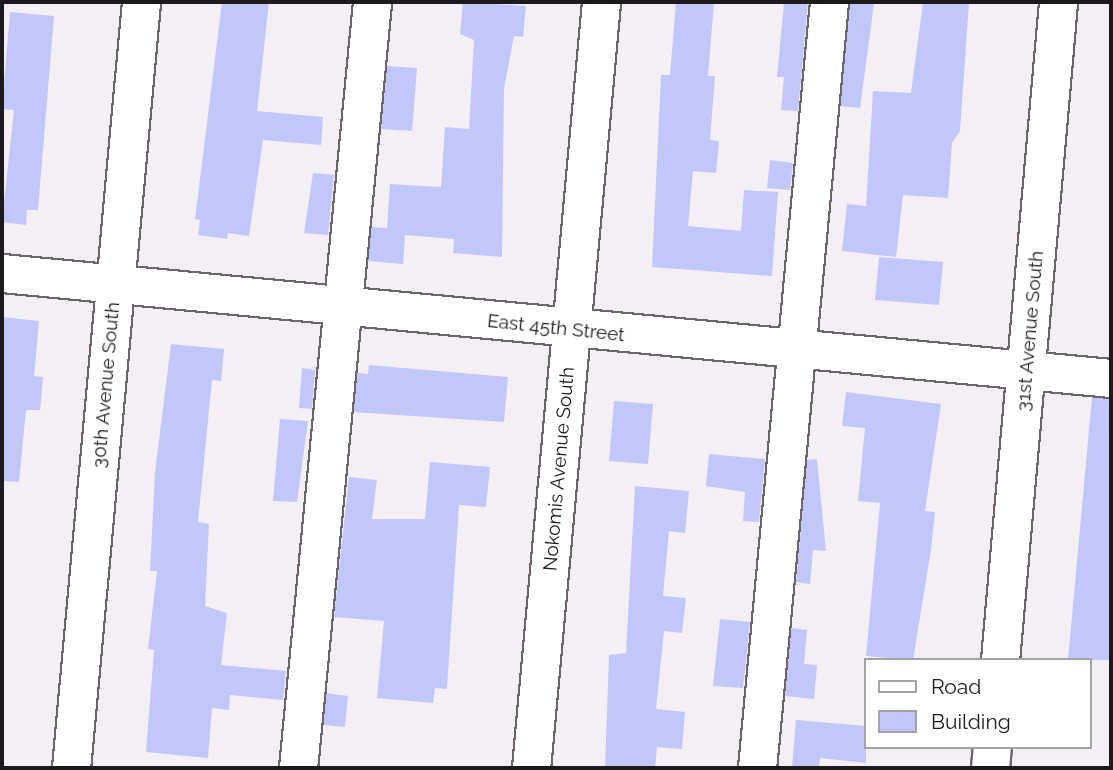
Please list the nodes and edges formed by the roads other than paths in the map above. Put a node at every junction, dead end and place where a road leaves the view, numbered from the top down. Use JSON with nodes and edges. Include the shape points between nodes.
{"nodes":[{"id":1,"x":141,"y":2,"type":"edge"},
{"id":2,"x":372,"y":2,"type":"edge"},
{"id":3,"x":601,"y":2,"type":"edge"},
{"id":4,"x":829,"y":2,"type":"edge"},
{"id":5,"x":1059,"y":2,"type":"edge"},
{"id":6,"x":2,"y":273,"type":"edge"},
{"id":7,"x":115,"y":284,"type":"junction"},
{"id":8,"x":343,"y":306,"type":"junction"},
{"id":9,"x":571,"y":330,"type":"junction"},
{"id":10,"x":797,"y":351,"type":"junction"},
{"id":11,"x":1027,"y":371,"type":"junction"},
{"id":12,"x":1111,"y":378,"type":"edge"},
{"id":13,"x":1000,"y":658,"type":"edge"},
{"id":14,"x":992,"y":749,"type":"edge"},
{"id":15,"x":71,"y":768,"type":"edge"},
{"id":16,"x":298,"y":768,"type":"edge"},
{"id":17,"x":531,"y":768,"type":"edge"},
{"id":18,"x":757,"y":768,"type":"edge"},
{"id":19,"x":990,"y":768,"type":"edge"}],
"edges":[{"from":1,"to":7,"type":"street","name":"30th Avenue South"},
{"from":2,"to":8,"type":"street"},
{"from":3,"to":9,"type":"street","name":"Nokomis Avenue South"},
{"from":4,"to":10,"type":"street"},
{"from":5,"to":11,"type":"street","name":"31st Avenue South"},
{"from":6,"to":7,"type":"street","name":"East 45th Street"},
{"from":7,"to":8,"type":"street","name":"East 45th Street"},
{"from":7,"to":15,"type":"street","name":"30th Avenue South"},
{"from":8,"to":9,"type":"street","name":"East 45th Street"},
{"from":8,"to":16,"type":"street"},
{"from":9,"to":10,"type":"street","name":"East 45th Street"},
{"from":9,"to":17,"type":"street","name":"Nokomis Avenue South"},
{"from":10,"to":11,"type":"street","name":"East 45th Street"},
{"from":10,"to":18,"type":"street"},
{"from":11,"to":12,"type":"street","name":"East 45th Street"},
{"from":11,"to":13,"type":"street","name":"31st Avenue South"},
{"from":14,"to":19,"type":"street"}]}
